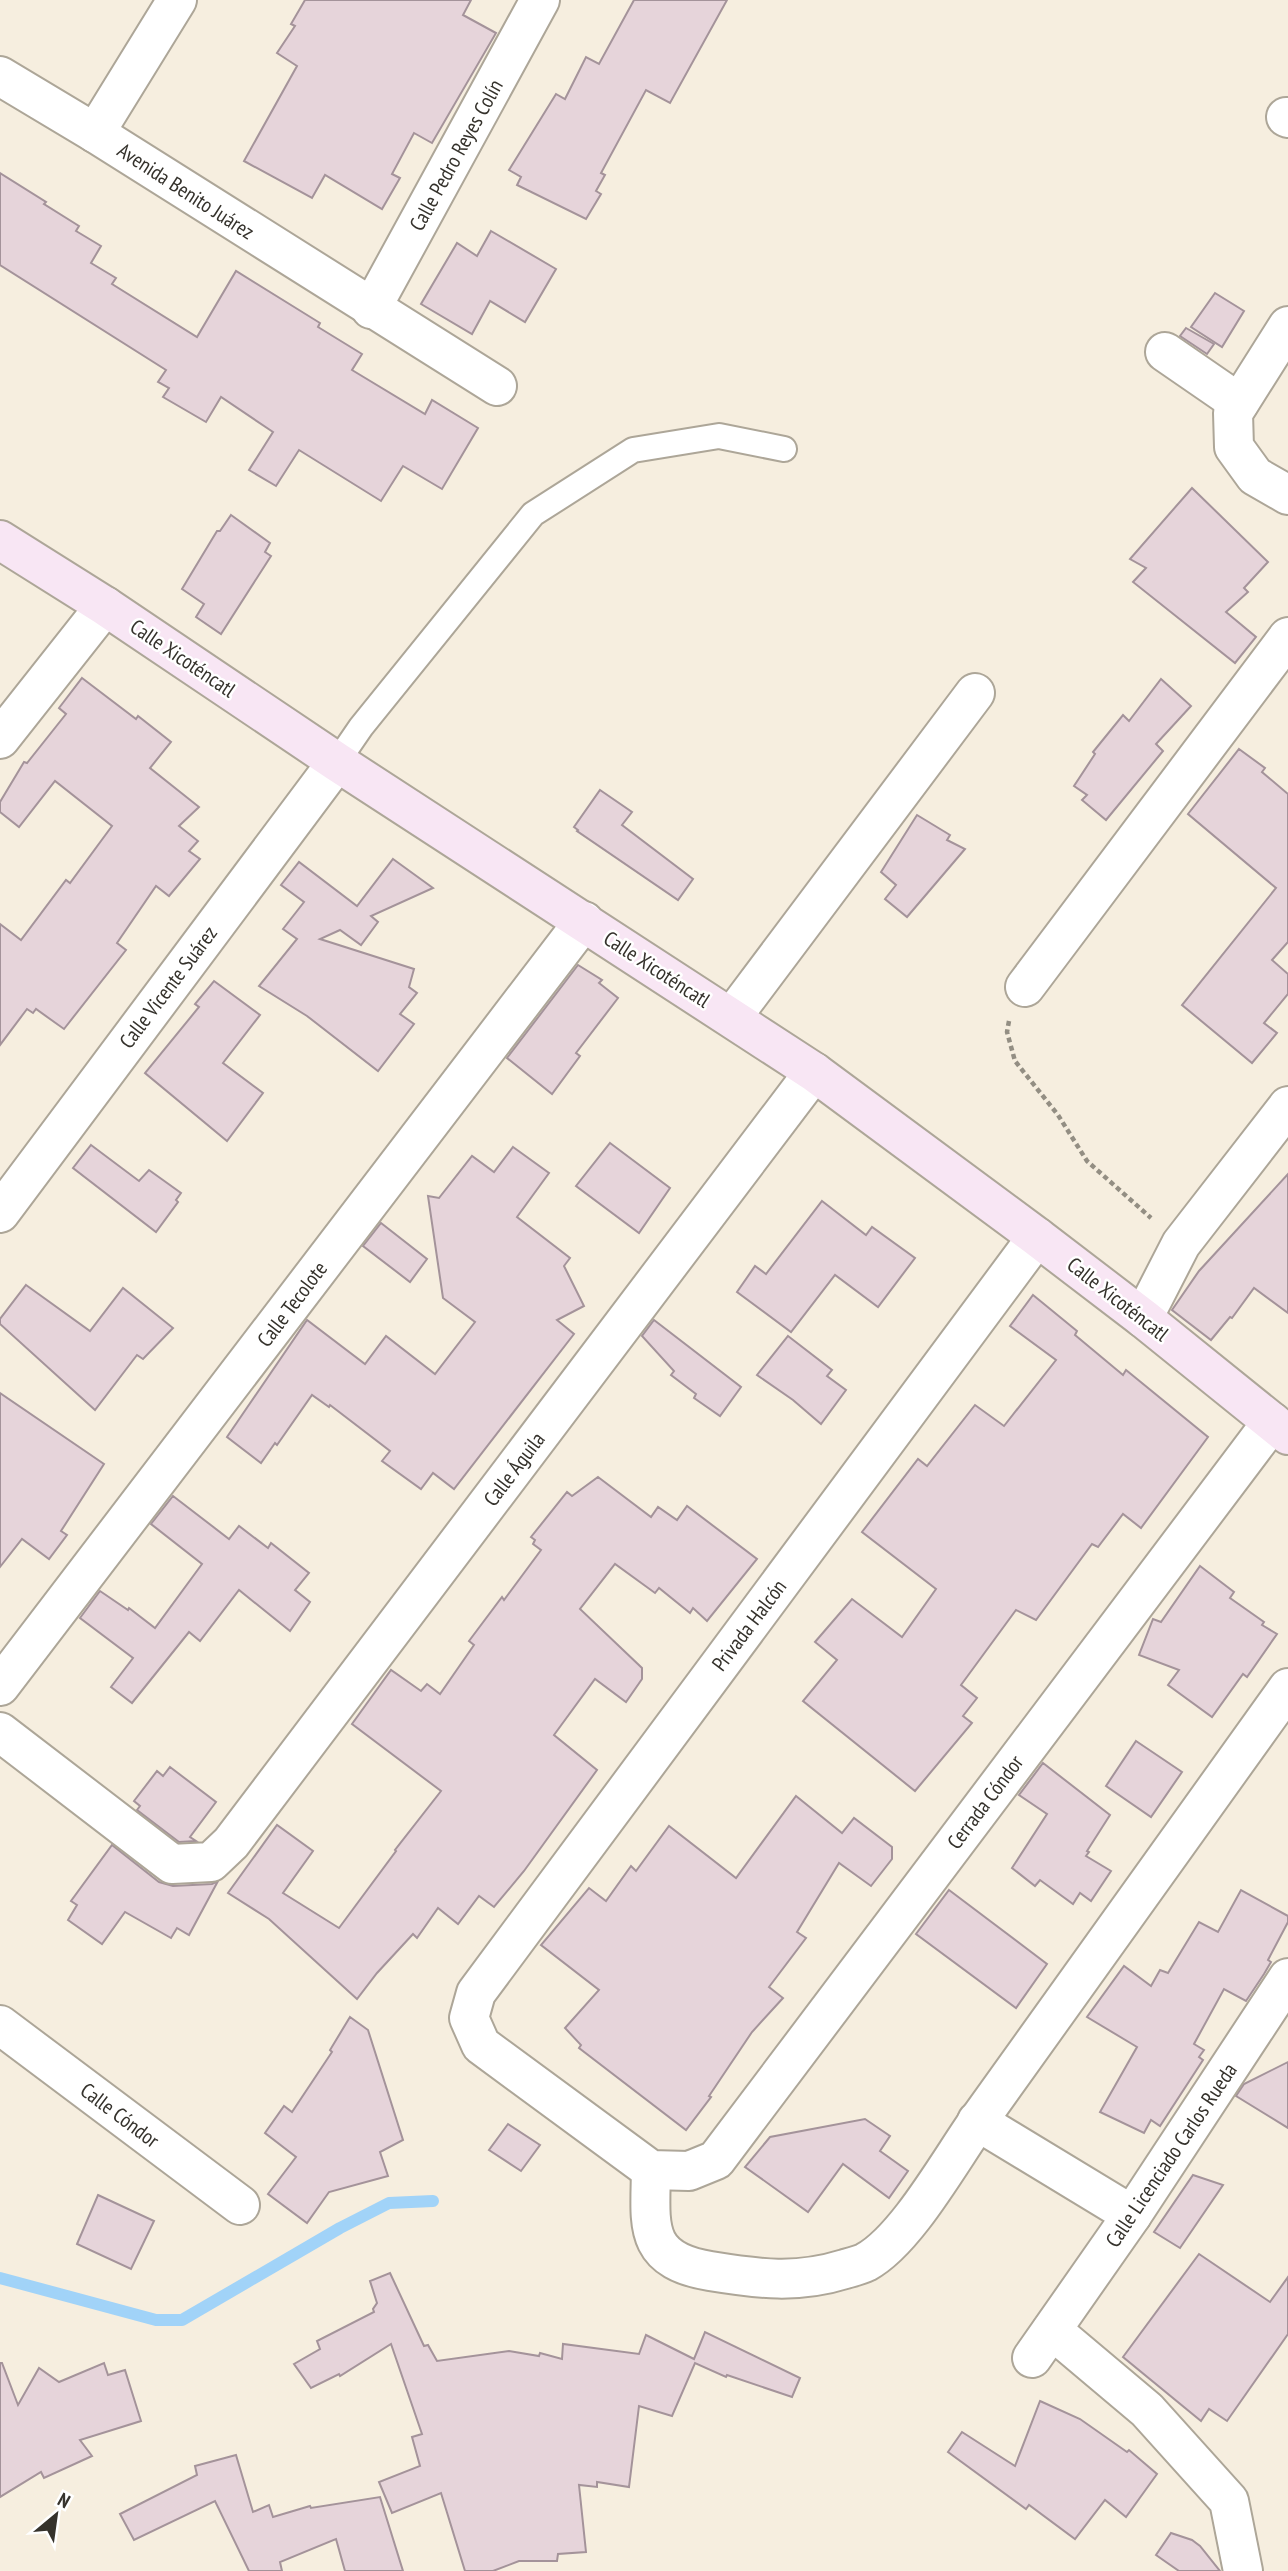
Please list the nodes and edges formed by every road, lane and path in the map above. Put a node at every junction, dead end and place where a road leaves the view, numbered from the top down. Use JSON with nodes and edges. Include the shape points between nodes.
{"nodes":[{"id":1,"x":177,"y":0,"type":"edge"},
{"id":2,"x":540,"y":0,"type":"edge"},
{"id":3,"x":0,"y":76,"type":"edge"},
{"id":4,"x":95,"y":133,"type":"junction"},
{"id":5,"x":371,"y":309,"type":"junction"},
{"id":6,"x":1288,"y":326,"type":"edge"},
{"id":7,"x":1165,"y":352,"type":"dead end"},
{"id":8,"x":497,"y":386,"type":"dead end"},
{"id":9,"x":1239,"y":403,"type":"junction"},
{"id":10,"x":784,"y":449,"type":"dead end"},
{"id":11,"x":1288,"y":495,"type":"edge"},
{"id":12,"x":0,"y":540,"type":"edge"},
{"id":13,"x":105,"y":606,"type":"junction"},
{"id":14,"x":1288,"y":637,"type":"edge"},
{"id":15,"x":975,"y":693,"type":"dead end"},
{"id":16,"x":0,"y":739,"type":"edge"},
{"id":17,"x":337,"y":762,"type":"junction"},
{"id":18,"x":584,"y":921,"type":"junction"},
{"id":19,"x":1025,"y":987,"type":"joint"},
{"id":20,"x":732,"y":1017,"type":"junction"},
{"id":21,"x":814,"y":1072,"type":"junction"},
{"id":22,"x":1288,"y":1106,"type":"edge"},
{"id":23,"x":0,"y":1213,"type":"edge"},
{"id":24,"x":1037,"y":1237,"type":"junction"},
{"id":25,"x":1181,"y":1244,"type":"junction"},
{"id":26,"x":1143,"y":1318,"type":"junction"},
{"id":27,"x":1280,"y":1428,"type":"edge"},
{"id":28,"x":0,"y":1686,"type":"edge"},
{"id":29,"x":1288,"y":1688,"type":"edge"},
{"id":30,"x":0,"y":1732,"type":"edge"},
{"id":31,"x":1288,"y":1978,"type":"edge"},
{"id":32,"x":0,"y":2025,"type":"edge"},
{"id":33,"x":977,"y":2121,"type":"junction"},
{"id":34,"x":651,"y":2170,"type":"junction"},
{"id":35,"x":240,"y":2205,"type":"dead end"},
{"id":36,"x":1132,"y":2215,"type":"junction"},
{"id":37,"x":1243,"y":2571,"type":"edge"}],
"edges":[{"from":1,"to":4,"type":"street"},
{"from":2,"to":5,"type":"street","name":"Calle Pedro Reyes Colín"},
{"from":3,"to":4,"type":"street","name":"Avenida Benito Juárez"},
{"from":4,"to":5,"type":"street","name":"Avenida Benito Juárez"},
{"from":5,"to":8,"type":"street","name":"Avenida Benito Juárez"},
{"from":6,"to":9,"type":"street"},
{"from":7,"to":9,"type":"street"},
{"from":9,"to":11,"type":"street","via":[[1233,413],[1234,447],[1255,476]]},
{"from":10,"to":17,"type":"lane","via":[[719,436],[633,450],[533,514]]},
{"from":12,"to":13,"type":"main road","name":"Calle Xicoténcatl"},
{"from":13,"to":16,"type":"street"},
{"from":13,"to":17,"type":"main road","name":"Calle Xicoténcatl"},
{"from":14,"to":19,"type":"street"},
{"from":15,"to":20,"type":"street"},
{"from":17,"to":18,"type":"main road","name":"Calle Xicoténcatl"},
{"from":17,"to":23,"type":"street","name":"Calle Vicente Suárez"},
{"from":18,"to":20,"type":"main road","name":"Calle Xicoténcatl"},
{"from":18,"to":28,"type":"street","name":"Calle Tecolote"},
{"from":19,"to":25,"type":"path","via":[[1010,1010],[1007,1031],[1015,1061],[1087,1161]]},
{"from":20,"to":21,"type":"main road","name":"Calle Xicoténcatl"},
{"from":21,"to":24,"type":"main road","name":"Calle Xicoténcatl"},
{"from":21,"to":30,"type":"street","name":"Calle Águila","via":[[231,1843],[211,1862],[172,1864]]},
{"from":22,"to":25,"type":"street"},
{"from":24,"to":26,"type":"main road","name":"Calle Xicoténcatl"},
{"from":24,"to":34,"type":"street","name":"Privada Halcón","via":[[476,1993],[469,2018],[481,2045]]},
{"from":25,"to":26,"type":"street"},
{"from":26,"to":27,"type":"main road","name":"Calle Xicoténcatl"},
{"from":27,"to":34,"type":"street","name":"Cerrada Cóndor","via":[[716,2160],[689,2171]]},
{"from":29,"to":33,"type":"street"},
{"from":31,"to":36,"type":"street","name":"Calle Licenciado Carlos Rueda"},
{"from":32,"to":35,"type":"street","name":"Calle Cóndor"},
{"from":33,"to":34,"type":"street","via":[[900,2234],[866,2262],[792,2281],[688,2267],[658,2247],[650,2220]]},
{"from":33,"to":36,"type":"street"},
{"from":36,"to":37,"type":"street","name":"Calle Licenciado Carlos Rueda","via":[[1042,2344],[1147,2410],[1228,2501]]}]}
